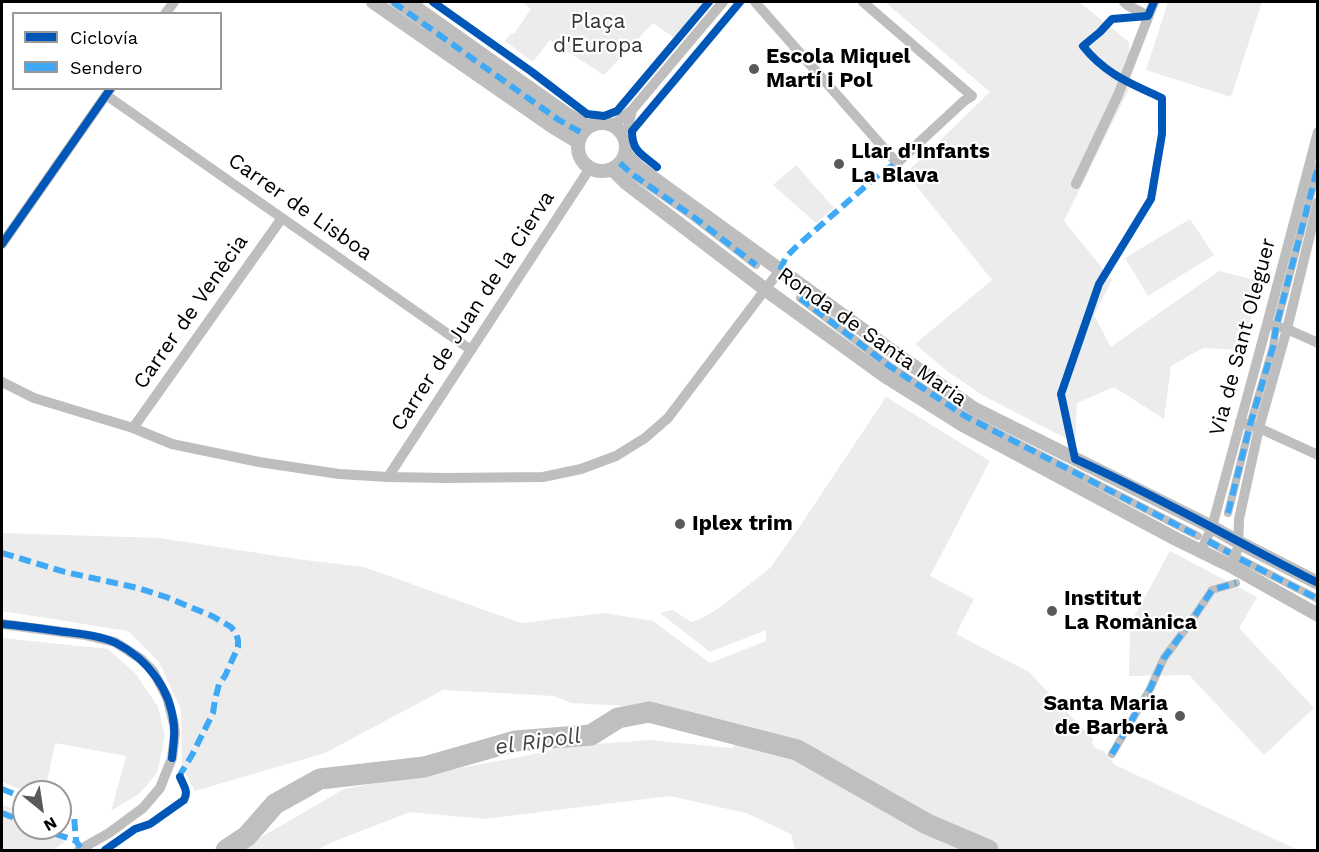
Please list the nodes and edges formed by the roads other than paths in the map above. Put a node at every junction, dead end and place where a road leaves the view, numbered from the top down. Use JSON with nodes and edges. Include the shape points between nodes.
{"nodes":[{"id":1,"x":373,"y":2,"type":"edge"},
{"id":2,"x":393,"y":2,"type":"edge"},
{"id":3,"x":408,"y":2,"type":"edge"},
{"id":4,"x":723,"y":2,"type":"edge"},
{"id":5,"x":755,"y":2,"type":"edge"},
{"id":6,"x":862,"y":2,"type":"edge"},
{"id":7,"x":1124,"y":2,"type":"edge"},
{"id":8,"x":1154,"y":2,"type":"edge"},
{"id":9,"x":1148,"y":16,"type":"junction"},
{"id":10,"x":109,"y":92,"type":"edge"},
{"id":11,"x":632,"y":110,"type":"junction"},
{"id":12,"x":613,"y":125,"type":"junction"},
{"id":13,"x":1317,"y":132,"type":"edge"},
{"id":14,"x":583,"y":134,"type":"junction"},
{"id":15,"x":625,"y":140,"type":"junction"},
{"id":16,"x":619,"y":162,"type":"junction"},
{"id":17,"x":1317,"y":166,"type":"edge"},
{"id":18,"x":590,"y":168,"type":"junction"},
{"id":19,"x":1076,"y":184,"type":"dead end"},
{"id":20,"x":1317,"y":202,"type":"edge"},
{"id":21,"x":282,"y":218,"type":"junction"},
{"id":22,"x":1308,"y":218,"type":"edge"},
{"id":23,"x":2,"y":244,"type":"edge"},
{"id":24,"x":756,"y":265,"type":"dead end"},
{"id":25,"x":780,"y":270,"type":"junction"},
{"id":26,"x":766,"y":290,"type":"junction"},
{"id":27,"x":800,"y":298,"type":"dead end"},
{"id":28,"x":1277,"y":327,"type":"junction"},
{"id":29,"x":1317,"y":343,"type":"edge"},
{"id":30,"x":471,"y":350,"type":"junction"},
{"id":31,"x":2,"y":382,"type":"edge"},
{"id":32,"x":1250,"y":425,"type":"junction"},
{"id":33,"x":133,"y":428,"type":"junction"},
{"id":34,"x":1317,"y":455,"type":"edge"},
{"id":35,"x":388,"y":477,"type":"junction"},
{"id":36,"x":1228,"y":513,"type":"dead end"},
{"id":37,"x":1212,"y":526,"type":"junction"},
{"id":38,"x":1198,"y":536,"type":"dead end"},
{"id":39,"x":1204,"y":546,"type":"junction"},
{"id":40,"x":1235,"y":555,"type":"junction"},
{"id":41,"x":1236,"y":583,"type":"dead end"},
{"id":42,"x":1317,"y":583,"type":"edge"},
{"id":43,"x":1317,"y":599,"type":"edge"},
{"id":44,"x":1317,"y":615,"type":"edge"},
{"id":45,"x":2,"y":624,"type":"edge"},
{"id":46,"x":1112,"y":754,"type":"dead end"},
{"id":47,"x":79,"y":850,"type":"edge"}],
"edges":[{"from":1,"to":14,"type":"street","via":[[553,127]]},
{"from":2,"to":14,"type":"street"},
{"from":3,"to":14,"type":"street","via":[[565,113]]},
{"from":4,"to":11,"type":"street"},
{"from":5,"to":6,"type":"street","via":[[897,163],[972,96]]},
{"from":7,"to":9,"type":"street"},
{"from":8,"to":9,"type":"street"},
{"from":9,"to":19,"type":"street","via":[[1133,59]]},
{"from":10,"to":21,"type":"street","name":"Carrer de Lisboa"},
{"from":10,"to":23,"type":"street"},
{"from":11,"to":12,"type":"street"},
{"from":11,"to":15,"type":"street"},
{"from":12,"to":14,"type":"street","via":[[602,122]]},
{"from":12,"to":15,"type":"street"},
{"from":13,"to":22,"type":"street","name":"Via de Sant Oleguer"},
{"from":14,"to":18,"type":"street","via":[[578,150]]},
{"from":15,"to":16,"type":"street"},
{"from":16,"to":18,"type":"street","via":[[603,171]]},
{"from":16,"to":24,"type":"street","name":"Ronda de Santa Maria"},
{"from":16,"to":25,"type":"street","name":"Ronda de Santa Maria","via":[[638,167]]},
{"from":16,"to":26,"type":"street","name":"Ronda de Santa Maria","via":[[626,183]]},
{"from":17,"to":22,"type":"street","name":"Via de Sant Oleguer"},
{"from":18,"to":30,"type":"street","name":"Carrer de Juan de la Cierva"},
{"from":20,"to":22,"type":"street","name":"Via de Sant Oleguer"},
{"from":21,"to":30,"type":"street","name":"Carrer de Lisboa"},
{"from":21,"to":33,"type":"street","name":"Carrer de Venècia"},
{"from":22,"to":28,"type":"street","name":"Via de Sant Oleguer"},
{"from":22,"to":28,"type":"street","name":"Via de Sant Oleguer"},
{"from":25,"to":26,"type":"street"},
{"from":25,"to":37,"type":"street","name":"Ronda de Santa Maria","via":[[973,408]]},
{"from":26,"to":35,"type":"street","via":[[668,417],[616,456],[543,477]]},
{"from":26,"to":39,"type":"street","name":"Ronda de Santa Maria","via":[[885,376],[963,425]]},
{"from":27,"to":38,"type":"street","name":"Ronda de Santa Maria","via":[[888,365],[965,416]]},
{"from":28,"to":29,"type":"street"},
{"from":28,"to":32,"type":"street","name":"Via de Sant Oleguer"},
{"from":28,"to":32,"type":"street","name":"Via de Sant Oleguer"},
{"from":30,"to":35,"type":"street","name":"Carrer de Juan de la Cierva"},
{"from":31,"to":33,"type":"street","via":[[34,398]]},
{"from":32,"to":34,"type":"street"},
{"from":32,"to":36,"type":"street","name":"Via de Sant Oleguer"},
{"from":32,"to":37,"type":"street","name":"Via de Sant Oleguer"},
{"from":32,"to":40,"type":"street","name":"Via de Sant Oleguer"},
{"from":33,"to":35,"type":"street","via":[[172,444],[259,462]]},
{"from":37,"to":39,"type":"street","name":"Via de Sant Oleguer"},
{"from":37,"to":40,"type":"street","name":"Ronda de Santa Maria"},
{"from":39,"to":40,"type":"street","name":"Ronda de Santa Maria"},
{"from":40,"to":42,"type":"street","name":"Ronda de Santa Maria"},
{"from":40,"to":43,"type":"street"},
{"from":40,"to":44,"type":"street","name":"Ronda de Santa Maria"},
{"from":41,"to":46,"type":"street","via":[[1212,590],[1164,658]]},
{"from":45,"to":47,"type":"street","via":[[115,642],[153,671],[167,697],[175,734],[172,759],[160,788],[143,808]]}]}
